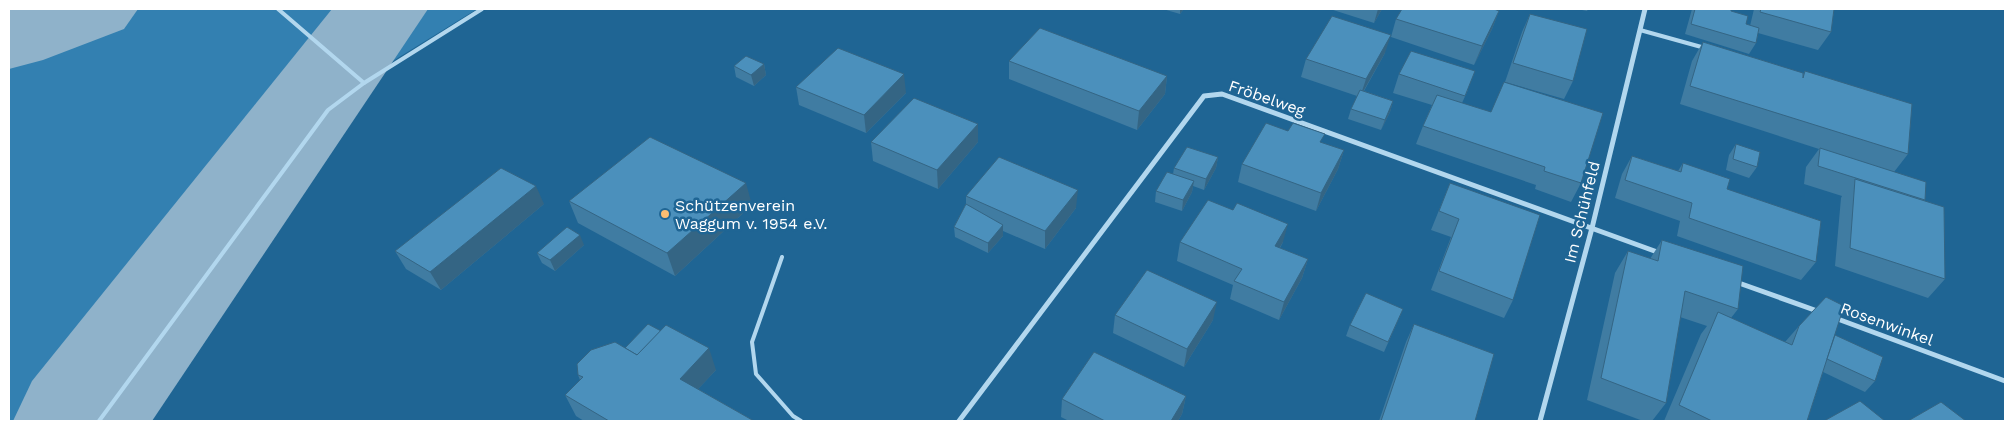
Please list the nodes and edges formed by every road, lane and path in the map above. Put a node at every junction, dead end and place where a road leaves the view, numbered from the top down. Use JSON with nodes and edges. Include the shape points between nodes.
{"nodes":[{"id":1,"x":278,"y":9,"type":"edge"},
{"id":2,"x":482,"y":9,"type":"edge"},
{"id":3,"x":1645,"y":9,"type":"edge"},
{"id":4,"x":1640,"y":30,"type":"junction"},
{"id":5,"x":1714,"y":51,"type":"edge"},
{"id":6,"x":364,"y":83,"type":"junction"},
{"id":7,"x":1592,"y":228,"type":"junction"},
{"id":8,"x":1666,"y":255,"type":"edge"},
{"id":9,"x":782,"y":257,"type":"dead end"},
{"id":10,"x":1730,"y":279,"type":"edge"},
{"id":11,"x":2005,"y":381,"type":"edge"},
{"id":12,"x":100,"y":421,"type":"edge"},
{"id":13,"x":801,"y":421,"type":"edge"},
{"id":14,"x":959,"y":421,"type":"edge"},
{"id":15,"x":1540,"y":421,"type":"edge"}],
"edges":[{"from":1,"to":6,"type":"lane"},
{"from":2,"to":6,"type":"lane"},
{"from":3,"to":4,"type":"street","name":"Im Schühfeld"},
{"from":4,"to":5,"type":"lane"},
{"from":4,"to":7,"type":"street","name":"Im Schühfeld"},
{"from":6,"to":12,"type":"lane","via":[[328,110]]},
{"from":7,"to":8,"type":"street"},
{"from":7,"to":14,"type":"street","name":"Fröbelweg","via":[[1222,94],[1204,96]]},
{"from":7,"to":15,"type":"street","name":"Im Schühfeld"},
{"from":9,"to":13,"type":"lane","via":[[752,342],[756,374],[792,416]]},
{"from":10,"to":11,"type":"street","name":"Rosenwinkel"}]}
